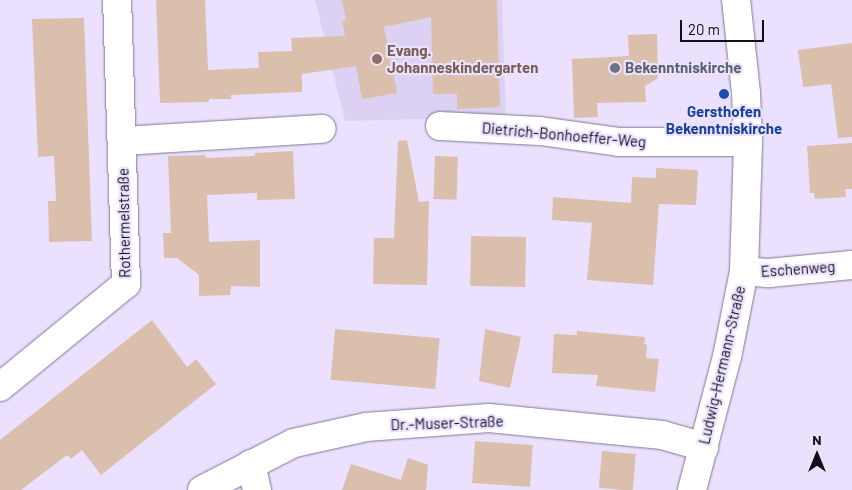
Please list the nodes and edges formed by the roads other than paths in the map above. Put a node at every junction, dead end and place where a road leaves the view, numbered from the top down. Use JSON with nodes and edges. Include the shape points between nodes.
{"nodes":[{"id":1,"x":117,"y":0,"type":"edge"},
{"id":2,"x":736,"y":0,"type":"edge"},
{"id":3,"x":440,"y":126,"type":"dead end"},
{"id":4,"x":322,"y":129,"type":"dead end"},
{"id":5,"x":123,"y":141,"type":"junction"},
{"id":6,"x":748,"y":142,"type":"junction"},
{"id":7,"x":852,"y":265,"type":"edge"},
{"id":8,"x":744,"y":271,"type":"junction"},
{"id":9,"x":0,"y":387,"type":"edge"},
{"id":10,"x":704,"y":447,"type":"junction"},
{"id":11,"x":251,"y":464,"type":"junction"},
{"id":12,"x":202,"y":490,"type":"edge"},
{"id":13,"x":257,"y":490,"type":"edge"},
{"id":14,"x":692,"y":490,"type":"edge"}],
"edges":[{"from":1,"to":5,"type":"street","name":"Rothermelstraße"},
{"from":2,"to":6,"type":"street","name":"Ludwig-Hermann-Straße"},
{"from":3,"to":6,"type":"street","name":"Dietrich-Bonhoeffer-Weg","via":[[540,131],[619,142]]},
{"from":4,"to":5,"type":"street"},
{"from":5,"to":9,"type":"street","name":"Rothermelstraße","via":[[126,284]]},
{"from":6,"to":8,"type":"street","name":"Ludwig-Hermann-Straße"},
{"from":7,"to":8,"type":"street","name":"Eschenweg","via":[[769,273]]},
{"from":8,"to":10,"type":"street","name":"Ludwig-Hermann-Straße"},
{"from":10,"to":11,"type":"street","name":"Dr.-Muser-Straße","via":[[662,434],[488,418],[366,426],[294,443]]},
{"from":10,"to":14,"type":"street","name":"Ludwig-Hermann-Straße"},
{"from":11,"to":12,"type":"street","name":"Dr.-Muser-Straße"},
{"from":11,"to":13,"type":"street"}]}
